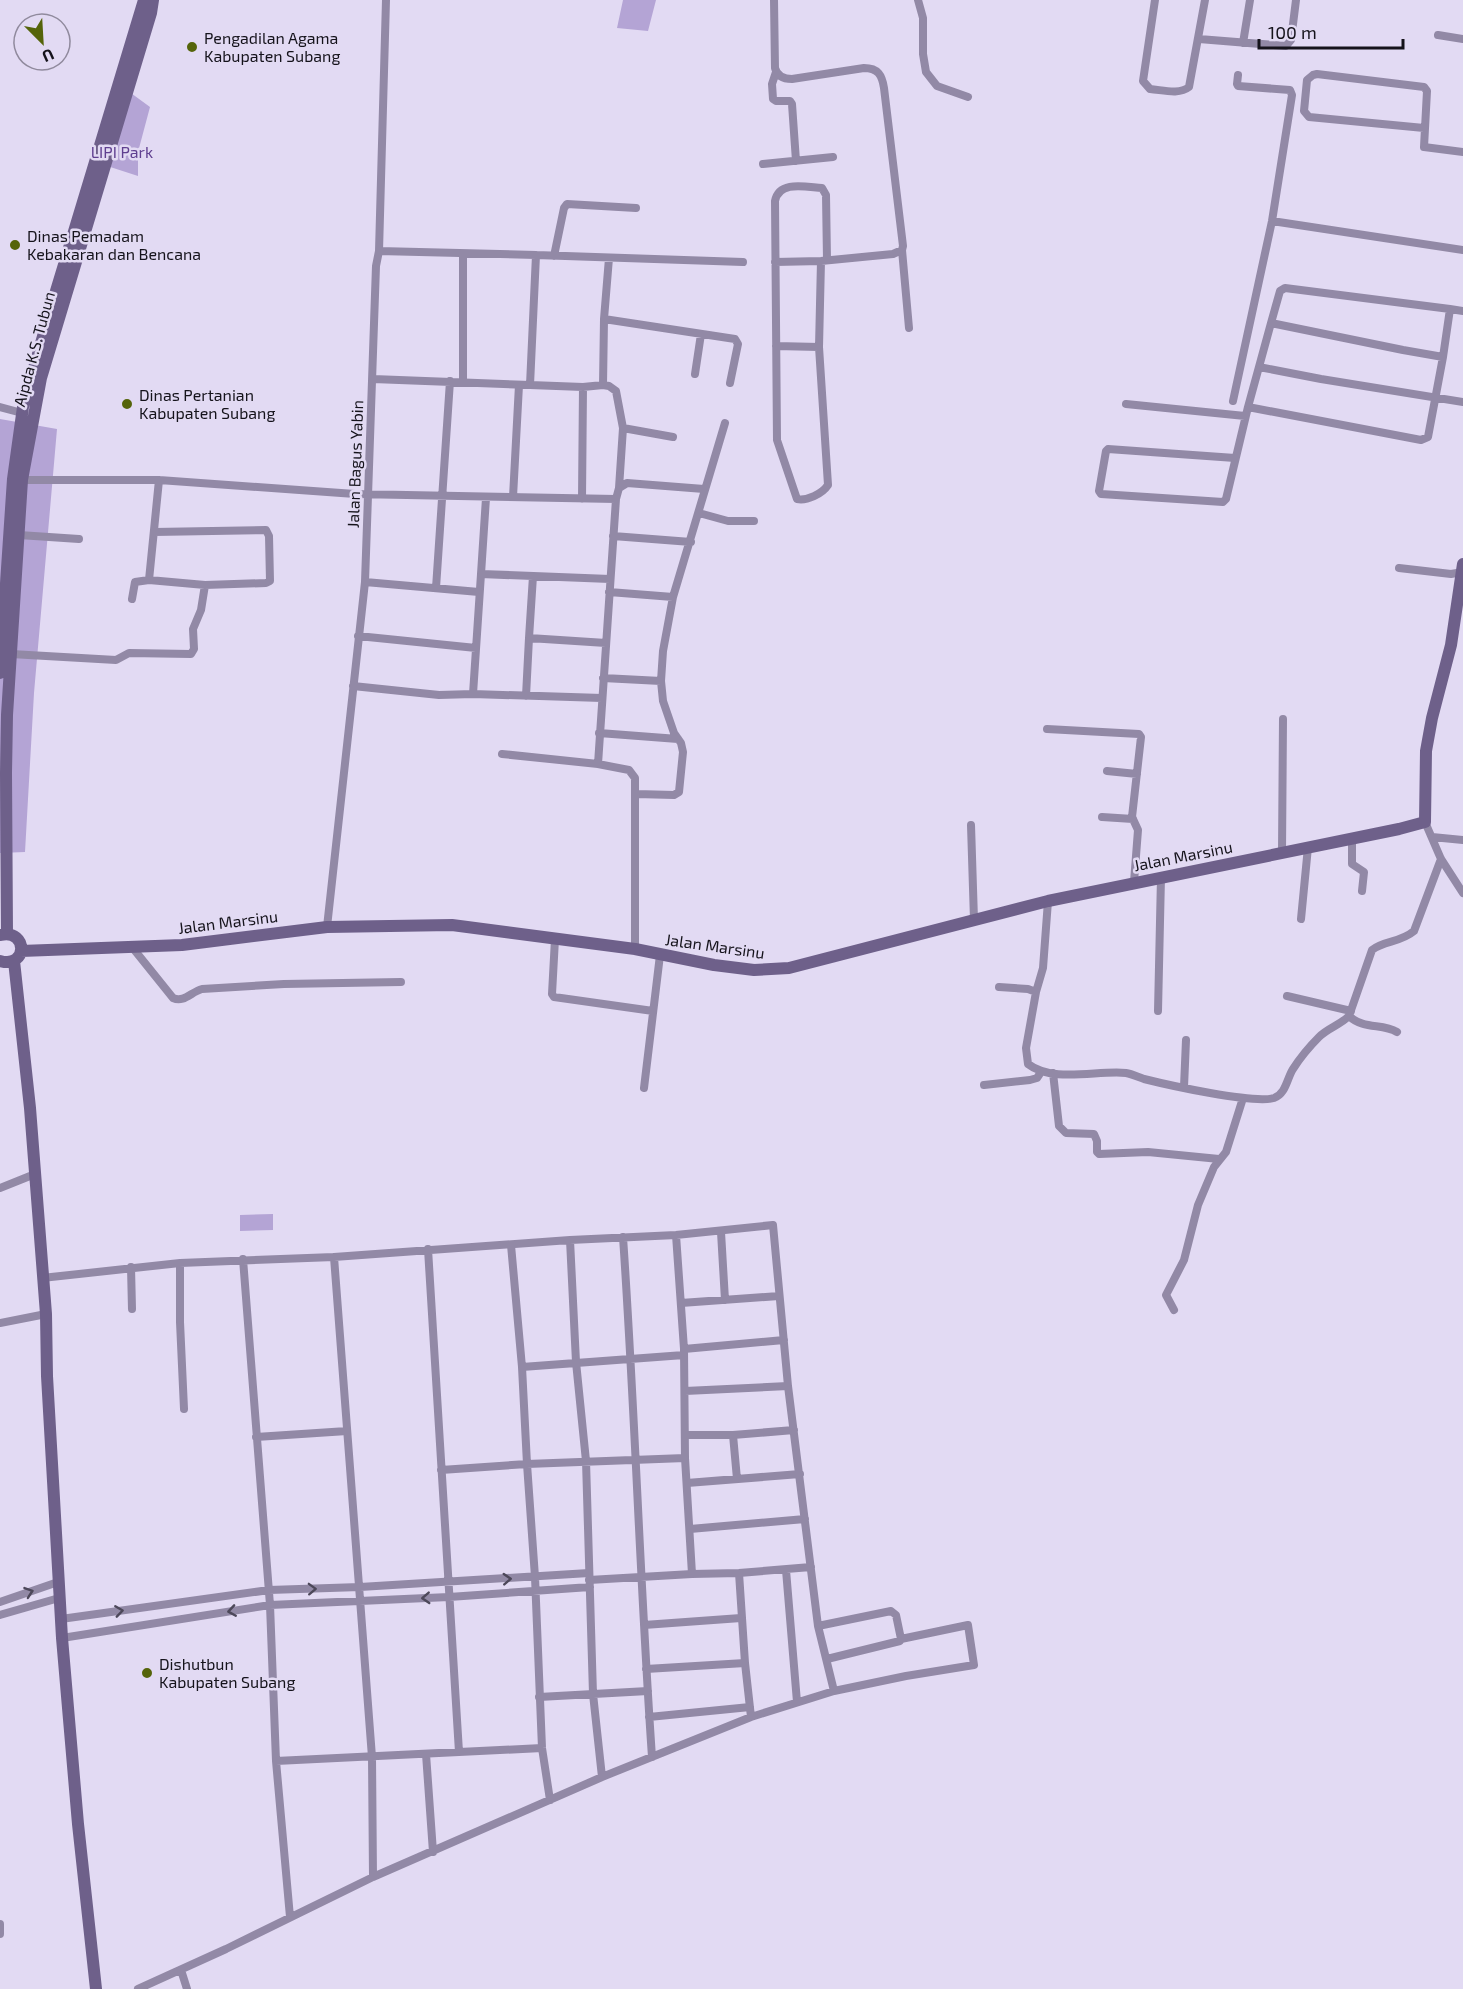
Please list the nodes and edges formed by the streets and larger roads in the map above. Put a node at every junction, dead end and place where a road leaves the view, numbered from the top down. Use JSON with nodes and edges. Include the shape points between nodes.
{"nodes":[{"id":1,"x":144,"y":0,"type":"edge"},
{"id":2,"x":153,"y":0,"type":"edge"},
{"id":3,"x":386,"y":0,"type":"edge"},
{"id":4,"x":774,"y":0,"type":"edge"},
{"id":5,"x":918,"y":0,"type":"edge"},
{"id":6,"x":1155,"y":0,"type":"edge"},
{"id":7,"x":1204,"y":0,"type":"edge"},
{"id":8,"x":1250,"y":0,"type":"edge"},
{"id":9,"x":1296,"y":0,"type":"edge"},
{"id":10,"x":1438,"y":35,"type":"dead end"},
{"id":11,"x":1199,"y":39,"type":"junction"},
{"id":12,"x":1463,"y":39,"type":"edge"},
{"id":13,"x":1243,"y":43,"type":"junction"},
{"id":14,"x":776,"y":72,"type":"junction"},
{"id":15,"x":1238,"y":75,"type":"dead end"},
{"id":16,"x":968,"y":97,"type":"dead end"},
{"id":17,"x":1424,"y":128,"type":"junction"},
{"id":18,"x":1463,"y":152,"type":"edge"},
{"id":19,"x":833,"y":157,"type":"dead end"},
{"id":20,"x":796,"y":161,"type":"junction"},
{"id":21,"x":763,"y":164,"type":"dead end"},
{"id":22,"x":636,"y":208,"type":"dead end"},
{"id":23,"x":1272,"y":221,"type":"junction"},
{"id":24,"x":902,"y":250,"type":"junction"},
{"id":25,"x":1463,"y":250,"type":"edge"},
{"id":26,"x":380,"y":251,"type":"junction"},
{"id":27,"x":463,"y":254,"type":"junction"},
{"id":28,"x":536,"y":255,"type":"junction"},
{"id":29,"x":554,"y":256,"type":"junction"},
{"id":30,"x":609,"y":258,"type":"junction"},
{"id":31,"x":824,"y":260,"type":"junction"},
{"id":32,"x":742,"y":262,"type":"dead end"},
{"id":33,"x":775,"y":262,"type":"junction"},
{"id":34,"x":1450,"y":309,"type":"junction"},
{"id":35,"x":1463,"y":311,"type":"edge"},
{"id":36,"x":604,"y":319,"type":"junction"},
{"id":37,"x":1271,"y":323,"type":"junction"},
{"id":38,"x":909,"y":328,"type":"dead end"},
{"id":39,"x":701,"y":334,"type":"junction"},
{"id":40,"x":776,"y":346,"type":"junction"},
{"id":41,"x":819,"y":347,"type":"junction"},
{"id":42,"x":1443,"y":357,"type":"junction"},
{"id":43,"x":1259,"y":367,"type":"junction"},
{"id":44,"x":695,"y":374,"type":"dead end"},
{"id":45,"x":373,"y":379,"type":"junction"},
{"id":46,"x":450,"y":381,"type":"junction"},
{"id":47,"x":462,"y":381,"type":"junction"},
{"id":48,"x":730,"y":383,"type":"dead end"},
{"id":49,"x":519,"y":385,"type":"junction"},
{"id":50,"x":530,"y":385,"type":"junction"},
{"id":51,"x":603,"y":385,"type":"junction"},
{"id":52,"x":583,"y":387,"type":"junction"},
{"id":53,"x":1436,"y":398,"type":"junction"},
{"id":54,"x":1233,"y":400,"type":"dead end"},
{"id":55,"x":1463,"y":402,"type":"edge"},
{"id":56,"x":1126,"y":404,"type":"dead end"},
{"id":57,"x":0,"y":407,"type":"edge"},
{"id":58,"x":1248,"y":407,"type":"junction"},
{"id":59,"x":22,"y":413,"type":"junction"},
{"id":60,"x":1245,"y":416,"type":"junction"},
{"id":61,"x":725,"y":423,"type":"dead end"},
{"id":62,"x":623,"y":428,"type":"junction"},
{"id":63,"x":673,"y":437,"type":"dead end"},
{"id":64,"x":1235,"y":458,"type":"junction"},
{"id":65,"x":22,"y":480,"type":"junction"},
{"id":66,"x":159,"y":480,"type":"junction"},
{"id":67,"x":618,"y":488,"type":"junction"},
{"id":68,"x":704,"y":489,"type":"junction"},
{"id":69,"x":369,"y":495,"type":"junction"},
{"id":70,"x":443,"y":496,"type":"junction"},
{"id":71,"x":513,"y":497,"type":"junction"},
{"id":72,"x":486,"y":498,"type":"junction"},
{"id":73,"x":582,"y":499,"type":"junction"},
{"id":74,"x":616,"y":499,"type":"junction"},
{"id":75,"x":699,"y":513,"type":"junction"},
{"id":76,"x":754,"y":521,"type":"dead end"},
{"id":77,"x":154,"y":532,"type":"junction"},
{"id":78,"x":19,"y":535,"type":"junction"},
{"id":79,"x":613,"y":536,"type":"junction"},
{"id":80,"x":79,"y":539,"type":"dead end"},
{"id":81,"x":691,"y":543,"type":"junction"},
{"id":82,"x":1398,"y":568,"type":"dead end"},
{"id":83,"x":1462,"y":569,"type":"edge"},
{"id":84,"x":480,"y":574,"type":"junction"},
{"id":85,"x":533,"y":576,"type":"junction"},
{"id":86,"x":610,"y":579,"type":"junction"},
{"id":87,"x":149,"y":580,"type":"junction"},
{"id":88,"x":365,"y":582,"type":"junction"},
{"id":89,"x":205,"y":585,"type":"junction"},
{"id":90,"x":436,"y":588,"type":"junction"},
{"id":91,"x":479,"y":592,"type":"junction"},
{"id":92,"x":609,"y":592,"type":"junction"},
{"id":93,"x":673,"y":597,"type":"junction"},
{"id":94,"x":132,"y":599,"type":"dead end"},
{"id":95,"x":358,"y":636,"type":"junction"},
{"id":96,"x":529,"y":638,"type":"junction"},
{"id":97,"x":606,"y":643,"type":"junction"},
{"id":98,"x":476,"y":648,"type":"junction"},
{"id":99,"x":11,"y":654,"type":"junction"},
{"id":100,"x":0,"y":673,"type":"edge"},
{"id":101,"x":603,"y":678,"type":"junction"},
{"id":102,"x":661,"y":681,"type":"junction"},
{"id":103,"x":353,"y":686,"type":"junction"},
{"id":104,"x":473,"y":693,"type":"junction"},
{"id":105,"x":526,"y":696,"type":"junction"},
{"id":106,"x":602,"y":698,"type":"junction"},
{"id":107,"x":1283,"y":719,"type":"dead end"},
{"id":108,"x":1047,"y":729,"type":"dead end"},
{"id":109,"x":600,"y":733,"type":"junction"},
{"id":110,"x":678,"y":739,"type":"junction"},
{"id":111,"x":502,"y":754,"type":"dead end"},
{"id":112,"x":598,"y":764,"type":"junction"},
{"id":113,"x":1107,"y":771,"type":"dead end"},
{"id":114,"x":1137,"y":774,"type":"junction"},
{"id":115,"x":636,"y":794,"type":"junction"},
{"id":116,"x":1102,"y":817,"type":"dead end"},
{"id":117,"x":1133,"y":819,"type":"junction"},
{"id":118,"x":1425,"y":822,"type":"junction"},
{"id":119,"x":971,"y":825,"type":"dead end"},
{"id":120,"x":1432,"y":837,"type":"junction"},
{"id":121,"x":1352,"y":838,"type":"junction"},
{"id":122,"x":1463,"y":840,"type":"edge"},
{"id":123,"x":1308,"y":847,"type":"junction"},
{"id":124,"x":1282,"y":853,"type":"junction"},
{"id":125,"x":1442,"y":859,"type":"junction"},
{"id":126,"x":1161,"y":877,"type":"junction"},
{"id":127,"x":1134,"y":882,"type":"junction"},
{"id":128,"x":1362,"y":891,"type":"dead end"},
{"id":129,"x":1463,"y":893,"type":"edge"},
{"id":130,"x":1048,"y":901,"type":"junction"},
{"id":131,"x":1301,"y":919,"type":"dead end"},
{"id":132,"x":974,"y":920,"type":"junction"},
{"id":133,"x":327,"y":927,"type":"junction"},
{"id":134,"x":3,"y":935,"type":"edge"},
{"id":135,"x":555,"y":939,"type":"junction"},
{"id":136,"x":132,"y":947,"type":"junction"},
{"id":137,"x":635,"y":949,"type":"junction"},
{"id":138,"x":660,"y":955,"type":"junction"},
{"id":139,"x":18,"y":956,"type":"junction"},
{"id":140,"x":0,"y":962,"type":"edge"},
{"id":141,"x":401,"y":982,"type":"dead end"},
{"id":142,"x":999,"y":987,"type":"dead end"},
{"id":143,"x":1036,"y":992,"type":"junction"},
{"id":144,"x":1287,"y":996,"type":"dead end"},
{"id":145,"x":653,"y":1011,"type":"junction"},
{"id":146,"x":1158,"y":1011,"type":"dead end"},
{"id":147,"x":1350,"y":1013,"type":"junction"},
{"id":148,"x":1396,"y":1032,"type":"dead end"},
{"id":149,"x":1186,"y":1040,"type":"dead end"},
{"id":150,"x":1041,"y":1071,"type":"junction"},
{"id":151,"x":1053,"y":1073,"type":"junction"},
{"id":152,"x":984,"y":1085,"type":"dead end"},
{"id":153,"x":1184,"y":1087,"type":"junction"},
{"id":154,"x":644,"y":1088,"type":"dead end"},
{"id":155,"x":1243,"y":1098,"type":"junction"},
{"id":156,"x":1219,"y":1159,"type":"junction"},
{"id":157,"x":35,"y":1174,"type":"junction"},
{"id":158,"x":0,"y":1188,"type":"edge"},
{"id":159,"x":720,"y":1232,"type":"junction"},
{"id":160,"x":676,"y":1235,"type":"junction"},
{"id":161,"x":623,"y":1238,"type":"junction"},
{"id":162,"x":570,"y":1240,"type":"junction"},
{"id":163,"x":511,"y":1245,"type":"junction"},
{"id":164,"x":428,"y":1249,"type":"junction"},
{"id":165,"x":334,"y":1257,"type":"junction"},
{"id":166,"x":243,"y":1259,"type":"junction"},
{"id":167,"x":180,"y":1263,"type":"junction"},
{"id":168,"x":131,"y":1267,"type":"junction"},
{"id":169,"x":42,"y":1278,"type":"junction"},
{"id":170,"x":779,"y":1296,"type":"junction"},
{"id":171,"x":725,"y":1300,"type":"junction"},
{"id":172,"x":681,"y":1303,"type":"junction"},
{"id":173,"x":132,"y":1309,"type":"dead end"},
{"id":174,"x":1174,"y":1310,"type":"dead end"},
{"id":175,"x":46,"y":1314,"type":"junction"},
{"id":176,"x":0,"y":1323,"type":"edge"},
{"id":177,"x":784,"y":1341,"type":"junction"},
{"id":178,"x":684,"y":1352,"type":"junction"},
{"id":179,"x":632,"y":1359,"type":"junction"},
{"id":180,"x":576,"y":1362,"type":"junction"},
{"id":181,"x":522,"y":1367,"type":"junction"},
{"id":182,"x":789,"y":1386,"type":"junction"},
{"id":183,"x":685,"y":1391,"type":"junction"},
{"id":184,"x":184,"y":1409,"type":"dead end"},
{"id":185,"x":794,"y":1430,"type":"junction"},
{"id":186,"x":347,"y":1431,"type":"junction"},
{"id":187,"x":686,"y":1435,"type":"junction"},
{"id":188,"x":733,"y":1435,"type":"junction"},
{"id":189,"x":256,"y":1437,"type":"junction"},
{"id":190,"x":685,"y":1458,"type":"junction"},
{"id":191,"x":637,"y":1460,"type":"junction"},
{"id":192,"x":586,"y":1461,"type":"junction"},
{"id":193,"x":526,"y":1464,"type":"junction"},
{"id":194,"x":441,"y":1470,"type":"junction"},
{"id":195,"x":800,"y":1474,"type":"junction"},
{"id":196,"x":737,"y":1479,"type":"junction"},
{"id":197,"x":687,"y":1482,"type":"junction"},
{"id":198,"x":805,"y":1519,"type":"junction"},
{"id":199,"x":690,"y":1528,"type":"junction"},
{"id":200,"x":811,"y":1568,"type":"junction"},
{"id":201,"x":786,"y":1570,"type":"junction"},
{"id":202,"x":739,"y":1573,"type":"junction"},
{"id":203,"x":692,"y":1574,"type":"junction"},
{"id":204,"x":536,"y":1577,"type":"junction"},
{"id":205,"x":641,"y":1577,"type":"junction"},
{"id":206,"x":589,"y":1580,"type":"junction"},
{"id":207,"x":58,"y":1582,"type":"junction"},
{"id":208,"x":448,"y":1582,"type":"junction"},
{"id":209,"x":360,"y":1587,"type":"junction"},
{"id":210,"x":269,"y":1590,"type":"junction"},
{"id":211,"x":535,"y":1592,"type":"junction"},
{"id":212,"x":449,"y":1597,"type":"junction"},
{"id":213,"x":59,"y":1598,"type":"junction"},
{"id":214,"x":361,"y":1601,"type":"junction"},
{"id":215,"x":0,"y":1602,"type":"edge"},
{"id":216,"x":270,"y":1605,"type":"junction"},
{"id":217,"x":0,"y":1615,"type":"edge"},
{"id":218,"x":741,"y":1618,"type":"junction"},
{"id":219,"x":61,"y":1619,"type":"junction"},
{"id":220,"x":644,"y":1625,"type":"junction"},
{"id":221,"x":818,"y":1626,"type":"junction"},
{"id":222,"x":62,"y":1638,"type":"junction"},
{"id":223,"x":901,"y":1639,"type":"junction"},
{"id":224,"x":827,"y":1659,"type":"junction"},
{"id":225,"x":745,"y":1663,"type":"junction"},
{"id":226,"x":646,"y":1669,"type":"junction"},
{"id":227,"x":648,"y":1691,"type":"junction"},
{"id":228,"x":834,"y":1692,"type":"junction"},
{"id":229,"x":593,"y":1694,"type":"junction"},
{"id":230,"x":539,"y":1697,"type":"junction"},
{"id":231,"x":797,"y":1702,"type":"junction"},
{"id":232,"x":750,"y":1707,"type":"junction"},
{"id":233,"x":649,"y":1717,"type":"junction"},
{"id":234,"x":751,"y":1717,"type":"junction"},
{"id":235,"x":542,"y":1748,"type":"junction"},
{"id":236,"x":459,"y":1752,"type":"junction"},
{"id":237,"x":426,"y":1754,"type":"junction"},
{"id":238,"x":372,"y":1757,"type":"junction"},
{"id":239,"x":652,"y":1757,"type":"junction"},
{"id":240,"x":276,"y":1761,"type":"junction"},
{"id":241,"x":602,"y":1777,"type":"junction"},
{"id":242,"x":550,"y":1800,"type":"junction"},
{"id":243,"x":433,"y":1852,"type":"junction"},
{"id":244,"x":373,"y":1877,"type":"junction"},
{"id":245,"x":290,"y":1917,"type":"junction"},
{"id":246,"x":0,"y":1924,"type":"edge"},
{"id":247,"x":0,"y":1934,"type":"edge"},
{"id":248,"x":182,"y":1970,"type":"junction"},
{"id":249,"x":96,"y":1989,"type":"edge"},
{"id":250,"x":138,"y":1989,"type":"edge"},
{"id":251,"x":188,"y":1989,"type":"edge"}],
"edges":[{"from":1,"to":59,"type":"street","name":"Aipda K.S. Tubun"},
{"from":2,"to":65,"type":"street","name":"Aipda K.S. Tubun","via":[[41,378]]},
{"from":3,"to":26,"type":"street","name":"Jalan Bagus Yabin"},
{"from":4,"to":14,"type":"street"},
{"from":5,"to":16,"type":"street","via":[[926,72],[937,86]]},
{"from":6,"to":11,"type":"street","via":[[1143,81],[1147,87],[1187,89]]},
{"from":7,"to":11,"type":"street"},
{"from":8,"to":13,"type":"street"},
{"from":9,"to":13,"type":"street","via":[[1289,45]]},
{"from":10,"to":12,"type":"street"},
{"from":11,"to":13,"type":"street"},
{"from":14,"to":20,"type":"street","via":[[773,99],[792,104]]},
{"from":14,"to":24,"type":"street","via":[[786,79],[864,68],[873,68],[880,74]]},
{"from":15,"to":23,"type":"street","via":[[1238,86],[1292,93]]},
{"from":17,"to":17,"type":"street","via":[[1309,117],[1304,111],[1307,80],[1317,74],[1424,87],[1428,91]]},
{"from":17,"to":18,"type":"street","via":[[1425,148]]},
{"from":19,"to":20,"type":"street"},
{"from":20,"to":21,"type":"street"},
{"from":22,"to":29,"type":"street","via":[[567,204]]},
{"from":23,"to":25,"type":"street"},
{"from":23,"to":54,"type":"street"},
{"from":24,"to":31,"type":"street"},
{"from":24,"to":38,"type":"street"},
{"from":26,"to":27,"type":"street"},
{"from":26,"to":45,"type":"street","name":"Jalan Bagus Yabin","via":[[376,266]]},
{"from":27,"to":28,"type":"street"},
{"from":27,"to":47,"type":"street"},
{"from":28,"to":29,"type":"street"},
{"from":28,"to":50,"type":"street"},
{"from":29,"to":30,"type":"street"},
{"from":30,"to":32,"type":"street"},
{"from":30,"to":36,"type":"street"},
{"from":31,"to":33,"type":"street"},
{"from":31,"to":33,"type":"street","via":[[826,195],[822,188],[789,186],[776,194]]},
{"from":31,"to":41,"type":"street"},
{"from":33,"to":40,"type":"street"},
{"from":34,"to":35,"type":"street"},
{"from":34,"to":37,"type":"street","via":[[1285,288],[1280,291]]},
{"from":34,"to":42,"type":"street"},
{"from":36,"to":39,"type":"street"},
{"from":36,"to":51,"type":"street"},
{"from":37,"to":42,"type":"street"},
{"from":37,"to":43,"type":"street"},
{"from":39,"to":44,"type":"street"},
{"from":39,"to":48,"type":"street","via":[[737,340]]},
{"from":40,"to":41,"type":"street"},
{"from":40,"to":41,"type":"street","via":[[777,440],[800,500],[828,485]]},
{"from":42,"to":53,"type":"street"},
{"from":43,"to":53,"type":"street"},
{"from":43,"to":58,"type":"street"},
{"from":45,"to":46,"type":"street"},
{"from":45,"to":69,"type":"street","name":"Jalan Bagus Yabin"},
{"from":46,"to":47,"type":"street"},
{"from":46,"to":70,"type":"street"},
{"from":47,"to":49,"type":"street"},
{"from":49,"to":50,"type":"street"},
{"from":49,"to":71,"type":"street"},
{"from":50,"to":52,"type":"street"},
{"from":51,"to":52,"type":"street"},
{"from":51,"to":62,"type":"street","via":[[616,391]]},
{"from":52,"to":73,"type":"street"},
{"from":53,"to":55,"type":"street"},
{"from":53,"to":58,"type":"street","via":[[1429,435],[1421,440]]},
{"from":56,"to":60,"type":"street"},
{"from":57,"to":59,"type":"street"},
{"from":58,"to":60,"type":"street"},
{"from":59,"to":100,"type":"street","name":"Aipda K.S. Tubun","via":[[13,479]]},
{"from":60,"to":64,"type":"street"},
{"from":61,"to":68,"type":"street"},
{"from":62,"to":63,"type":"street"},
{"from":62,"to":67,"type":"street"},
{"from":64,"to":64,"type":"street","via":[[1223,502],[1099,492],[1108,449]]},
{"from":65,"to":66,"type":"street"},
{"from":65,"to":78,"type":"street","name":"Aipda K.S. Tubun"},
{"from":66,"to":69,"type":"street"},
{"from":66,"to":77,"type":"street"},
{"from":67,"to":68,"type":"street","via":[[627,483]]},
{"from":67,"to":74,"type":"street"},
{"from":68,"to":75,"type":"street"},
{"from":69,"to":70,"type":"street"},
{"from":69,"to":88,"type":"street","name":"Jalan Bagus Yabin"},
{"from":70,"to":72,"type":"street"},
{"from":70,"to":90,"type":"street"},
{"from":71,"to":72,"type":"street"},
{"from":71,"to":73,"type":"street"},
{"from":72,"to":84,"type":"street"},
{"from":73,"to":74,"type":"street"},
{"from":74,"to":79,"type":"street"},
{"from":75,"to":76,"type":"street","via":[[728,521]]},
{"from":75,"to":81,"type":"street"},
{"from":77,"to":87,"type":"street"},
{"from":77,"to":89,"type":"street","via":[[267,531],[269,582]]},
{"from":78,"to":80,"type":"street"},
{"from":78,"to":99,"type":"street","name":"Aipda K.S. Tubun"},
{"from":79,"to":81,"type":"street"},
{"from":79,"to":86,"type":"street"},
{"from":81,"to":93,"type":"street"},
{"from":82,"to":83,"type":"street","via":[[1451,574]]},
{"from":83,"to":118,"type":"street","via":[[1451,645],[1428,740]]},
{"from":84,"to":85,"type":"street"},
{"from":84,"to":91,"type":"street"},
{"from":85,"to":86,"type":"street"},
{"from":85,"to":96,"type":"street"},
{"from":86,"to":92,"type":"street"},
{"from":87,"to":89,"type":"street"},
{"from":87,"to":94,"type":"street","via":[[135,582]]},
{"from":88,"to":90,"type":"street"},
{"from":88,"to":95,"type":"street","name":"Jalan Bagus Yabin"},
{"from":89,"to":99,"type":"street","via":[[193,629],[191,654],[129,652],[116,660]]},
{"from":90,"to":91,"type":"street"},
{"from":91,"to":98,"type":"street"},
{"from":92,"to":93,"type":"street"},
{"from":92,"to":97,"type":"street"},
{"from":93,"to":102,"type":"street"},
{"from":95,"to":98,"type":"street"},
{"from":95,"to":103,"type":"street","name":"Jalan Bagus Yabin"},
{"from":96,"to":97,"type":"street"},
{"from":96,"to":105,"type":"street"},
{"from":97,"to":101,"type":"street"},
{"from":98,"to":104,"type":"street"},
{"from":99,"to":134,"type":"street","name":"Aipda K.S. Tubun"},
{"from":101,"to":102,"type":"street"},
{"from":101,"to":106,"type":"street"},
{"from":102,"to":110,"type":"street","via":[[663,701]]},
{"from":103,"to":104,"type":"street","via":[[439,695]]},
{"from":103,"to":133,"type":"street","name":"Jalan Bagus Yabin"},
{"from":104,"to":105,"type":"street"},
{"from":105,"to":106,"type":"street"},
{"from":106,"to":109,"type":"street"},
{"from":107,"to":124,"type":"street"},
{"from":108,"to":114,"type":"street","via":[[1138,734],[1142,738]]},
{"from":109,"to":110,"type":"street"},
{"from":109,"to":112,"type":"street"},
{"from":110,"to":115,"type":"street","via":[[683,752],[678,794]]},
{"from":111,"to":112,"type":"street"},
{"from":112,"to":115,"type":"street","via":[[629,770],[635,778]]},
{"from":113,"to":114,"type":"street"},
{"from":114,"to":117,"type":"street"},
{"from":115,"to":137,"type":"street"},
{"from":116,"to":117,"type":"street"},
{"from":117,"to":127,"type":"street","via":[[1138,830]]},
{"from":118,"to":120,"type":"street"},
{"from":118,"to":121,"type":"street","name":"Jalan Marsinu"},
{"from":119,"to":132,"type":"street"},
{"from":120,"to":122,"type":"street"},
{"from":120,"to":125,"type":"street"},
{"from":121,"to":123,"type":"street","name":"Jalan Marsinu"},
{"from":121,"to":128,"type":"street","via":[[1352,864],[1364,872]]},
{"from":123,"to":124,"type":"street","name":"Jalan Marsinu"},
{"from":123,"to":131,"type":"street"},
{"from":124,"to":126,"type":"street","name":"Jalan Marsinu"},
{"from":125,"to":129,"type":"street"},
{"from":125,"to":147,"type":"street","via":[[1414,932],[1372,950]]},
{"from":126,"to":127,"type":"street","name":"Jalan Marsinu"},
{"from":126,"to":146,"type":"street"},
{"from":127,"to":130,"type":"street","name":"Jalan Marsinu"},
{"from":130,"to":132,"type":"street","name":"Jalan Marsinu"},
{"from":130,"to":143,"type":"street","via":[[1043,968]]},
{"from":132,"to":138,"type":"street","name":"Jalan Marsinu","via":[[789,968],[754,970]]},
{"from":133,"to":135,"type":"street","name":"Jalan Marsinu","via":[[477,927]]},
{"from":133,"to":136,"type":"street","name":"Jalan Marsinu","via":[[182,945]]},
{"from":134,"to":139,"type":"street","via":[[18,939]]},
{"from":135,"to":137,"type":"street","name":"Jalan Marsinu"},
{"from":135,"to":145,"type":"street","via":[[554,997]]},
{"from":136,"to":139,"type":"street","name":"Jalan Marsinu"},
{"from":136,"to":141,"type":"street","via":[[177,1000],[202,989]]},
{"from":137,"to":138,"type":"street","name":"Jalan Marsinu"},
{"from":138,"to":145,"type":"street"},
{"from":139,"to":140,"type":"street","name":"Jalan Marsinu","via":[[8,963]]},
{"from":139,"to":157,"type":"street"},
{"from":142,"to":143,"type":"street"},
{"from":143,"to":150,"type":"street","via":[[1026,1048],[1028,1064]]},
{"from":144,"to":147,"type":"street"},
{"from":145,"to":154,"type":"street"},
{"from":147,"to":148,"type":"street","via":[[1353,1020]]},
{"from":147,"to":155,"type":"street","via":[[1320,1036],[1292,1070],[1280,1095],[1263,1100]]},
{"from":149,"to":153,"type":"street"},
{"from":150,"to":151,"type":"street"},
{"from":150,"to":152,"type":"street","via":[[1030,1080]]},
{"from":151,"to":153,"type":"street","via":[[1126,1073]]},
{"from":151,"to":156,"type":"street","via":[[1059,1126],[1066,1133],[1094,1134],[1099,1154],[1148,1152]]},
{"from":153,"to":155,"type":"street"},
{"from":155,"to":156,"type":"street","via":[[1226,1152]]},
{"from":156,"to":174,"type":"street","via":[[1198,1205],[1184,1260],[1166,1295]]},
{"from":157,"to":158,"type":"street"},
{"from":157,"to":169,"type":"street"},
{"from":159,"to":160,"type":"street"},
{"from":159,"to":170,"type":"street","via":[[773,1225]]},
{"from":159,"to":171,"type":"street"},
{"from":160,"to":161,"type":"street"},
{"from":160,"to":172,"type":"street"},
{"from":161,"to":162,"type":"street"},
{"from":161,"to":179,"type":"street"},
{"from":162,"to":163,"type":"street"},
{"from":162,"to":180,"type":"street"},
{"from":163,"to":164,"type":"street"},
{"from":163,"to":181,"type":"street"},
{"from":164,"to":165,"type":"street"},
{"from":164,"to":194,"type":"street"},
{"from":165,"to":166,"type":"street"},
{"from":165,"to":186,"type":"street"},
{"from":166,"to":167,"type":"street"},
{"from":166,"to":189,"type":"street"},
{"from":167,"to":168,"type":"street"},
{"from":167,"to":184,"type":"street"},
{"from":168,"to":169,"type":"street"},
{"from":168,"to":173,"type":"street"},
{"from":169,"to":175,"type":"street"},
{"from":170,"to":171,"type":"street"},
{"from":170,"to":177,"type":"street"},
{"from":171,"to":172,"type":"street"},
{"from":172,"to":178,"type":"street"},
{"from":175,"to":176,"type":"street"},
{"from":175,"to":207,"type":"street"},
{"from":177,"to":178,"type":"street"},
{"from":177,"to":182,"type":"street"},
{"from":178,"to":179,"type":"street"},
{"from":178,"to":183,"type":"street"},
{"from":179,"to":180,"type":"street"},
{"from":179,"to":191,"type":"street"},
{"from":180,"to":181,"type":"street"},
{"from":180,"to":192,"type":"street"},
{"from":181,"to":193,"type":"street"},
{"from":182,"to":183,"type":"street"},
{"from":182,"to":185,"type":"street"},
{"from":183,"to":187,"type":"street"},
{"from":185,"to":188,"type":"street"},
{"from":185,"to":195,"type":"street"},
{"from":186,"to":189,"type":"street"},
{"from":186,"to":209,"type":"street"},
{"from":187,"to":188,"type":"street"},
{"from":187,"to":190,"type":"street"},
{"from":188,"to":196,"type":"street"},
{"from":189,"to":210,"type":"street"},
{"from":190,"to":191,"type":"street"},
{"from":190,"to":197,"type":"street"},
{"from":191,"to":192,"type":"street"},
{"from":191,"to":205,"type":"street"},
{"from":192,"to":193,"type":"street"},
{"from":192,"to":206,"type":"street"},
{"from":193,"to":194,"type":"street"},
{"from":193,"to":204,"type":"street"},
{"from":194,"to":208,"type":"street"},
{"from":195,"to":196,"type":"street"},
{"from":195,"to":198,"type":"street"},
{"from":196,"to":197,"type":"street"},
{"from":197,"to":199,"type":"street"},
{"from":198,"to":199,"type":"street"},
{"from":198,"to":200,"type":"street"},
{"from":199,"to":203,"type":"street"},
{"from":200,"to":201,"type":"street"},
{"from":200,"to":221,"type":"street"},
{"from":201,"to":202,"type":"street"},
{"from":201,"to":231,"type":"street"},
{"from":202,"to":203,"type":"street"},
{"from":202,"to":218,"type":"street"},
{"from":203,"to":205,"type":"street"},
{"from":204,"to":206,"type":"street"},
{"from":208,"to":204,"type":"street","one_way":true},
{"from":204,"to":211,"type":"street"},
{"from":205,"to":206,"type":"street"},
{"from":205,"to":220,"type":"street"},
{"from":206,"to":211,"type":"street"},
{"from":206,"to":229,"type":"street"},
{"from":207,"to":213,"type":"street"},
{"from":215,"to":207,"type":"street","one_way":true},
{"from":208,"to":209,"type":"street"},
{"from":208,"to":212,"type":"street"},
{"from":210,"to":209,"type":"street","one_way":true},
{"from":209,"to":214,"type":"street"},
{"from":210,"to":216,"type":"street"},
{"from":219,"to":210,"type":"street","one_way":true},
{"from":211,"to":212,"type":"street"},
{"from":211,"to":230,"type":"street"},
{"from":212,"to":214,"type":"street","one_way":true},
{"from":212,"to":236,"type":"street"},
{"from":213,"to":217,"type":"street"},
{"from":213,"to":219,"type":"street"},
{"from":214,"to":216,"type":"street"},
{"from":214,"to":238,"type":"street"},
{"from":216,"to":222,"type":"street","one_way":true},
{"from":216,"to":240,"type":"street"},
{"from":218,"to":220,"type":"street"},
{"from":218,"to":225,"type":"street"},
{"from":219,"to":222,"type":"street"},
{"from":220,"to":226,"type":"street"},
{"from":221,"to":223,"type":"street","via":[[891,1611],[896,1615]]},
{"from":221,"to":224,"type":"street"},
{"from":222,"to":249,"type":"street"},
{"from":223,"to":224,"type":"street"},
{"from":223,"to":228,"type":"street","via":[[968,1625],[974,1665]]},
{"from":224,"to":228,"type":"street"},
{"from":225,"to":226,"type":"street"},
{"from":225,"to":232,"type":"street"},
{"from":226,"to":227,"type":"street"},
{"from":227,"to":229,"type":"street"},
{"from":227,"to":233,"type":"street"},
{"from":228,"to":231,"type":"street"},
{"from":229,"to":230,"type":"street"},
{"from":229,"to":241,"type":"street"},
{"from":230,"to":235,"type":"street"},
{"from":231,"to":234,"type":"street"},
{"from":232,"to":233,"type":"street"},
{"from":232,"to":234,"type":"street"},
{"from":233,"to":239,"type":"street"},
{"from":234,"to":239,"type":"street"},
{"from":235,"to":236,"type":"street"},
{"from":235,"to":242,"type":"street"},
{"from":236,"to":237,"type":"street"},
{"from":237,"to":238,"type":"street"},
{"from":237,"to":243,"type":"street"},
{"from":238,"to":240,"type":"street"},
{"from":238,"to":244,"type":"street"},
{"from":239,"to":241,"type":"street"},
{"from":240,"to":245,"type":"street"},
{"from":241,"to":242,"type":"street"},
{"from":242,"to":243,"type":"street"},
{"from":243,"to":244,"type":"street"},
{"from":244,"to":245,"type":"street"},
{"from":245,"to":248,"type":"street"},
{"from":246,"to":247,"type":"street"},
{"from":248,"to":250,"type":"street"},
{"from":248,"to":251,"type":"street"}]}
